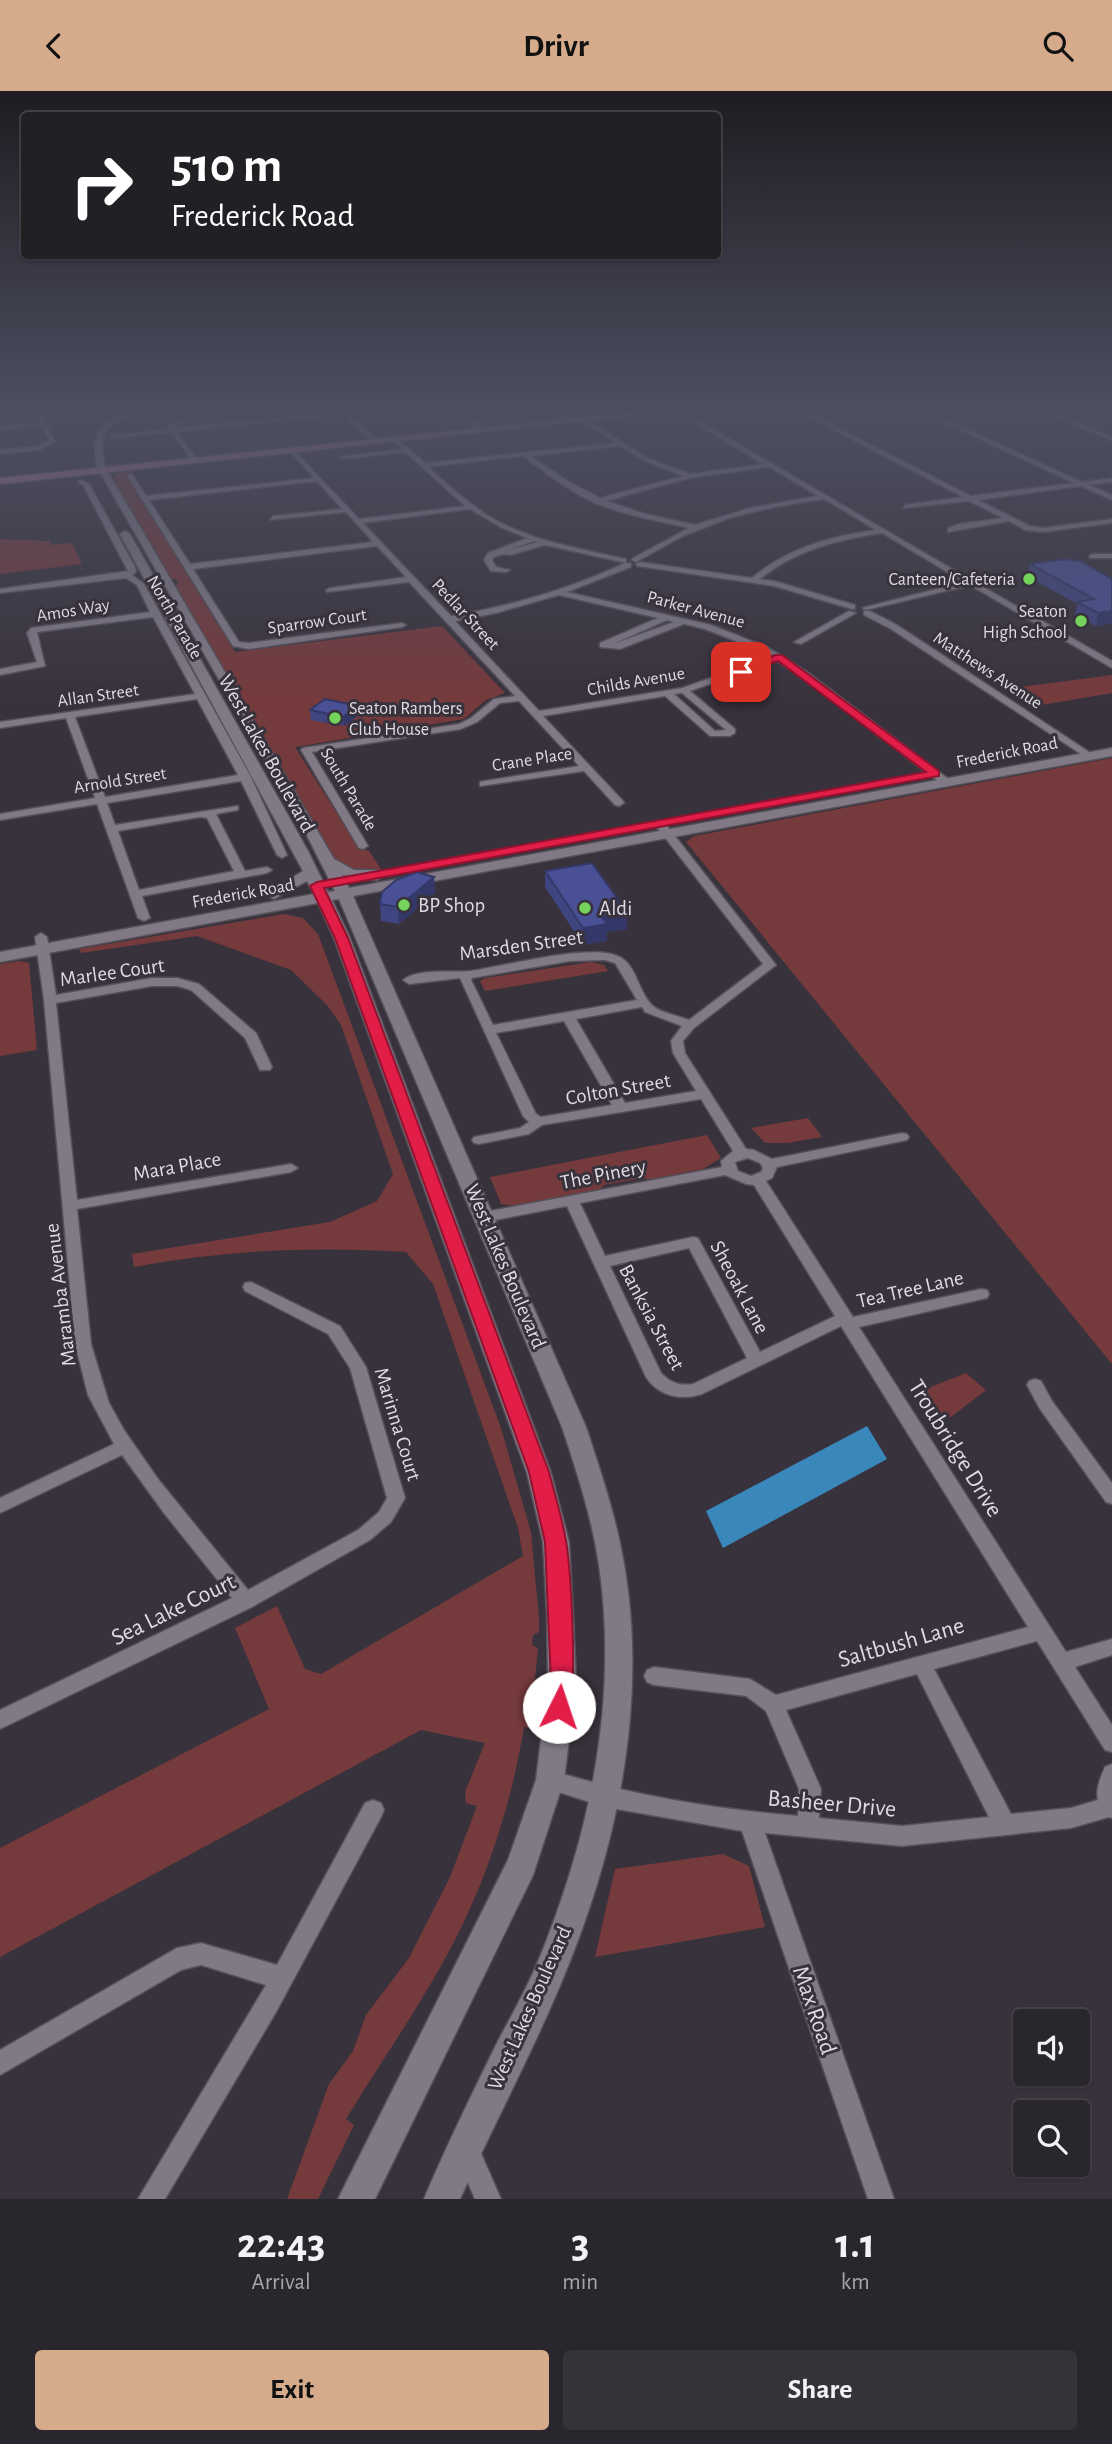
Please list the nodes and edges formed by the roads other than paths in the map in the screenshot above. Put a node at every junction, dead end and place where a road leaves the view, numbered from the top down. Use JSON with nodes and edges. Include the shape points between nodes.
{"nodes":[{"id":1,"x":103,"y":505,"type":"edge"},
{"id":2,"x":117,"y":505,"type":"edge"},
{"id":3,"x":150,"y":505,"type":"edge"},
{"id":4,"x":344,"y":505,"type":"edge"},
{"id":5,"x":611,"y":505,"type":"edge"},
{"id":6,"x":778,"y":505,"type":"edge"},
{"id":7,"x":839,"y":505,"type":"edge"},
{"id":8,"x":917,"y":505,"type":"edge"},
{"id":9,"x":983,"y":505,"type":"edge"},
{"id":10,"x":471,"y":507,"type":"joint"},
{"id":11,"x":905,"y":507,"type":"dead end"},
{"id":12,"x":348,"y":510,"type":"junction"},
{"id":13,"x":273,"y":519,"type":"dead end"},
{"id":14,"x":1010,"y":519,"type":"junction"},
{"id":15,"x":358,"y":520,"type":"junction"},
{"id":16,"x":1112,"y":521,"type":"edge"},
{"id":17,"x":692,"y":526,"type":"junction"},
{"id":18,"x":951,"y":530,"type":"dead end"},
{"id":19,"x":882,"y":531,"type":"junction"},
{"id":20,"x":535,"y":538,"type":"junction"},
{"id":21,"x":546,"y":542,"type":"junction"},
{"id":22,"x":378,"y":544,"type":"junction"},
{"id":23,"x":500,"y":552,"type":"junction"},
{"id":24,"x":1093,"y":556,"type":"dead end"},
{"id":25,"x":1112,"y":556,"type":"edge"},
{"id":26,"x":133,"y":560,"type":"junction"},
{"id":27,"x":638,"y":562,"type":"junction"},
{"id":28,"x":625,"y":563,"type":"junction"},
{"id":29,"x":188,"y":567,"type":"junction"},
{"id":30,"x":506,"y":570,"type":"dead end"},
{"id":31,"x":127,"y":575,"type":"junction"},
{"id":32,"x":411,"y":579,"type":"junction"},
{"id":33,"x":755,"y":580,"type":"junction"},
{"id":34,"x":965,"y":582,"type":"junction"},
{"id":35,"x":330,"y":590,"type":"dead end"},
{"id":36,"x":0,"y":591,"type":"edge"},
{"id":37,"x":559,"y":593,"type":"junction"},
{"id":38,"x":852,"y":610,"type":"junction"},
{"id":39,"x":866,"y":610,"type":"junction"},
{"id":40,"x":154,"y":614,"type":"junction"},
{"id":41,"x":668,"y":617,"type":"junction"},
{"id":42,"x":450,"y":619,"type":"junction"},
{"id":43,"x":684,"y":621,"type":"junction"},
{"id":44,"x":402,"y":625,"type":"dead end"},
{"id":45,"x":798,"y":642,"type":"dead end"},
{"id":46,"x":779,"y":657,"type":"junction"},
{"id":47,"x":1112,"y":665,"type":"edge"},
{"id":48,"x":0,"y":672,"type":"edge"},
{"id":49,"x":684,"y":690,"type":"junction"},
{"id":50,"x":667,"y":693,"type":"junction"},
{"id":51,"x":200,"y":696,"type":"junction"},
{"id":52,"x":521,"y":698,"type":"junction"},
{"id":53,"x":537,"y":714,"type":"junction"},
{"id":54,"x":70,"y":715,"type":"junction"},
{"id":55,"x":0,"y":725,"type":"edge"},
{"id":56,"x":1112,"y":741,"type":"edge"},
{"id":57,"x":1077,"y":747,"type":"junction"},
{"id":58,"x":1112,"y":752,"type":"edge"},
{"id":59,"x":1090,"y":756,"type":"junction"},
{"id":60,"x":586,"y":768,"type":"junction"},
{"id":61,"x":935,"y":773,"type":"junction"},
{"id":62,"x":246,"y":777,"type":"junction"},
{"id":63,"x":947,"y":783,"type":"junction"},
{"id":64,"x":484,"y":784,"type":"dead end"},
{"id":65,"x":101,"y":800,"type":"junction"},
{"id":66,"x":619,"y":803,"type":"dead end"},
{"id":67,"x":234,"y":808,"type":"dead end"},
{"id":68,"x":200,"y":814,"type":"junction"},
{"id":69,"x":0,"y":817,"type":"edge"},
{"id":70,"x":111,"y":829,"type":"junction"},
{"id":71,"x":664,"y":829,"type":"junction"},
{"id":72,"x":276,"y":842,"type":"junction"},
{"id":73,"x":363,"y":846,"type":"dead end"},
{"id":74,"x":301,"y":851,"type":"junction"},
{"id":75,"x":282,"y":855,"type":"dead end"},
{"id":76,"x":325,"y":860,"type":"junction"},
{"id":77,"x":267,"y":870,"type":"dead end"},
{"id":78,"x":377,"y":875,"type":"junction"},
{"id":79,"x":233,"y":876,"type":"junction"},
{"id":80,"x":317,"y":885,"type":"junction"},
{"id":81,"x":135,"y":894,"type":"junction"},
{"id":82,"x":344,"y":895,"type":"junction"},
{"id":83,"x":274,"y":901,"type":"junction"},
{"id":84,"x":144,"y":918,"type":"junction"},
{"id":85,"x":342,"y":938,"type":"junction"},
{"id":86,"x":42,"y":943,"type":"junction"},
{"id":87,"x":0,"y":944,"type":"edge"},
{"id":88,"x":0,"y":957,"type":"edge"},
{"id":89,"x":467,"y":975,"type":"junction"},
{"id":90,"x":409,"y":980,"type":"dead end"},
{"id":91,"x":50,"y":1000,"type":"junction"},
{"id":92,"x":644,"y":1003,"type":"junction"},
{"id":93,"x":568,"y":1016,"type":"junction"},
{"id":94,"x":690,"y":1025,"type":"junction"},
{"id":95,"x":489,"y":1030,"type":"junction"},
{"id":96,"x":265,"y":1067,"type":"dead end"},
{"id":97,"x":705,"y":1094,"type":"junction"},
{"id":98,"x":621,"y":1109,"type":"junction"},
{"id":99,"x":538,"y":1122,"type":"junction"},
{"id":100,"x":902,"y":1137,"type":"dead end"},
{"id":101,"x":480,"y":1140,"type":"dead end"},
{"id":102,"x":742,"y":1154,"type":"junction"},
{"id":103,"x":769,"y":1164,"type":"junction"},
{"id":104,"x":291,"y":1168,"type":"dead end"},
{"id":105,"x":728,"y":1170,"type":"junction"},
{"id":106,"x":758,"y":1180,"type":"junction"},
{"id":107,"x":572,"y":1202,"type":"junction"},
{"id":108,"x":71,"y":1206,"type":"junction"},
{"id":109,"x":485,"y":1217,"type":"junction"},
{"id":110,"x":599,"y":1263,"type":"junction"},
{"id":111,"x":251,"y":1287,"type":"dead end"},
{"id":112,"x":981,"y":1294,"type":"dead end"},
{"id":113,"x":846,"y":1321,"type":"junction"},
{"id":114,"x":757,"y":1361,"type":"junction"},
{"id":115,"x":1035,"y":1385,"type":"dead end"},
{"id":116,"x":125,"y":1446,"type":"junction"},
{"id":117,"x":1112,"y":1497,"type":"edge"},
{"id":118,"x":0,"y":1506,"type":"edge"},
{"id":119,"x":364,"y":1535,"type":"joint"},
{"id":120,"x":245,"y":1601,"type":"junction"},
{"id":121,"x":1042,"y":1631,"type":"junction"},
{"id":122,"x":1112,"y":1647,"type":"edge"},
{"id":123,"x":1062,"y":1662,"type":"junction"},
{"id":124,"x":920,"y":1663,"type":"junction"},
{"id":125,"x":654,"y":1676,"type":"dead end"},
{"id":126,"x":774,"y":1705,"type":"junction"},
{"id":127,"x":0,"y":1720,"type":"edge"},
{"id":128,"x":1112,"y":1743,"type":"edge"},
{"id":129,"x":1112,"y":1774,"type":"edge"},
{"id":130,"x":550,"y":1780,"type":"junction"},
{"id":131,"x":605,"y":1797,"type":"junction"},
{"id":132,"x":1111,"y":1807,"type":"edge"},
{"id":133,"x":373,"y":1809,"type":"dead end"},
{"id":134,"x":750,"y":1822,"type":"junction"},
{"id":135,"x":1004,"y":1823,"type":"junction"},
{"id":136,"x":808,"y":1828,"type":"junction"},
{"id":137,"x":281,"y":1978,"type":"junction"},
{"id":138,"x":0,"y":2063,"type":"edge"},
{"id":139,"x":466,"y":2146,"type":"junction"},
{"id":140,"x":151,"y":2199,"type":"edge"},
{"id":141,"x":356,"y":2199,"type":"edge"},
{"id":142,"x":442,"y":2199,"type":"edge"},
{"id":143,"x":488,"y":2199,"type":"edge"},
{"id":144,"x":881,"y":2199,"type":"edge"}],
"edges":[{"from":1,"to":26,"type":"main road","name":"West Lakes Boulevard"},
{"from":2,"to":76,"type":"main road","name":"West Lakes Boulevard","via":[[302,812]]},
{"from":3,"to":29,"type":"street"},
{"from":4,"to":12,"type":"street","name":"Pedlar Street"},
{"from":5,"to":17,"type":"street"},
{"from":6,"to":17,"type":"street"},
{"from":7,"to":19,"type":"street"},
{"from":8,"to":11,"type":"street"},
{"from":9,"to":14,"type":"street"},
{"from":10,"to":15,"type":"street"},
{"from":10,"to":20,"type":"street"},
{"from":12,"to":13,"type":"street"},
{"from":12,"to":15,"type":"street","name":"Pedlar Street"},
{"from":14,"to":16,"type":"street","via":[[1043,530]]},
{"from":14,"to":18,"type":"street"},
{"from":15,"to":22,"type":"street","name":"Pedlar Street"},
{"from":17,"to":27,"type":"street"},
{"from":19,"to":33,"type":"street","via":[[829,540],[798,551]]},
{"from":19,"to":34,"type":"street"},
{"from":20,"to":21,"type":"street"},
{"from":20,"to":23,"type":"street"},
{"from":21,"to":23,"type":"street","via":[[510,554]]},
{"from":21,"to":28,"type":"street"},
{"from":22,"to":29,"type":"street"},
{"from":22,"to":32,"type":"street","name":"Pedlar Street"},
{"from":23,"to":30,"type":"street","via":[[488,560],[494,569]]},
{"from":24,"to":25,"type":"street"},
{"from":26,"to":31,"type":"street","name":"North Parade","via":[[132,572]]},
{"from":26,"to":74,"type":"main road","name":"West Lakes Boulevard"},
{"from":27,"to":28,"type":"street"},
{"from":27,"to":33,"type":"street"},
{"from":28,"to":37,"type":"street"},
{"from":29,"to":44,"type":"street","name":"Sparrow Court","via":[[236,644]]},
{"from":31,"to":36,"type":"street"},
{"from":31,"to":40,"type":"street","name":"North Parade","via":[[140,584]]},
{"from":32,"to":35,"type":"street"},
{"from":32,"to":42,"type":"street","name":"Pedlar Street"},
{"from":33,"to":38,"type":"street","via":[[797,589]]},
{"from":34,"to":39,"type":"street"},
{"from":34,"to":47,"type":"street"},
{"from":37,"to":41,"type":"street","name":"Parker Avenue"},
{"from":37,"to":42,"type":"street"},
{"from":38,"to":39,"type":"street"},
{"from":38,"to":45,"type":"street"},
{"from":39,"to":57,"type":"street","name":"Matthews Avenue"},
{"from":40,"to":48,"type":"street","name":"Amos Way","via":[[34,630],[31,633],[42,664]]},
{"from":40,"to":51,"type":"street","name":"North Parade"},
{"from":41,"to":43,"type":"street","name":"Parker Avenue"},
{"from":41,"to":43,"type":"street","via":[[603,645],[617,647]]},
{"from":42,"to":52,"type":"street","name":"Pedlar Street"},
{"from":43,"to":46,"type":"street","name":"Parker Avenue","via":[[727,633]]},
{"from":46,"to":49,"type":"street","name":"Childs Avenue"},
{"from":46,"to":61,"type":"street","name":"Parker Avenue"},
{"from":49,"to":50,"type":"street","name":"Childs Avenue"},
{"from":49,"to":50,"type":"street","via":[[732,731],[713,734]]},
{"from":50,"to":53,"type":"street","name":"Childs Avenue"},
{"from":51,"to":54,"type":"street","name":"Allan Street"},
{"from":51,"to":62,"type":"street","name":"North Parade"},
{"from":52,"to":53,"type":"street","name":"Pedlar Street"},
{"from":52,"to":73,"type":"street","name":"South Parade","via":[[497,702],[461,726],[306,750]]},
{"from":53,"to":60,"type":"street","name":"Pedlar Street"},
{"from":54,"to":55,"type":"street","name":"Allan Street"},
{"from":54,"to":65,"type":"street"},
{"from":56,"to":57,"type":"main road","name":"Frederick Road"},
{"from":57,"to":59,"type":"street","name":"Matthews Avenue"},
{"from":57,"to":61,"type":"main road","name":"Frederick Road"},
{"from":58,"to":59,"type":"main road","name":"Frederick Road"},
{"from":59,"to":63,"type":"main road","name":"Frederick Road"},
{"from":60,"to":64,"type":"street","name":"Crane Place"},
{"from":60,"to":66,"type":"street","name":"Pedlar Street"},
{"from":61,"to":63,"type":"street","name":"Parker Avenue"},
{"from":61,"to":71,"type":"main road","name":"Frederick Road"},
{"from":62,"to":65,"type":"street","name":"Arnold Street"},
{"from":62,"to":72,"type":"street","name":"North Parade"},
{"from":63,"to":71,"type":"main road","name":"Frederick Road"},
{"from":65,"to":69,"type":"street","name":"Arnold Street"},
{"from":65,"to":70,"type":"street"},
{"from":67,"to":68,"type":"street"},
{"from":68,"to":70,"type":"street"},
{"from":68,"to":79,"type":"street","via":[[211,815],[240,871]]},
{"from":70,"to":81,"type":"street"},
{"from":71,"to":78,"type":"main road","name":"Frederick Road"},
{"from":71,"to":82,"type":"main road","name":"Frederick Road"},
{"from":71,"to":94,"type":"street","via":[[770,965]]},
{"from":72,"to":74,"type":"street"},
{"from":72,"to":75,"type":"street","name":"North Parade"},
{"from":74,"to":80,"type":"main road","name":"West Lakes Boulevard"},
{"from":76,"to":78,"type":"main road","via":[[351,874]]},
{"from":76,"to":82,"type":"main road","name":"West Lakes Boulevard"},
{"from":77,"to":79,"type":"street"},
{"from":78,"to":82,"type":"main road","name":"Frederick Road"},
{"from":79,"to":81,"type":"street"},
{"from":80,"to":82,"type":"main road","name":"Frederick Road"},
{"from":80,"to":83,"type":"main road","name":"Frederick Road"},
{"from":80,"to":83,"type":"main road"},
{"from":80,"to":85,"type":"main road","name":"West Lakes Boulevard"},
{"from":81,"to":84,"type":"street"},
{"from":82,"to":109,"type":"main road","name":"West Lakes Boulevard"},
{"from":83,"to":84,"type":"main road","name":"Frederick Road"},
{"from":83,"to":85,"type":"main road","via":[[304,911]]},
{"from":83,"to":86,"type":"main road","name":"Frederick Road"},
{"from":84,"to":86,"type":"main road","name":"Frederick Road"},
{"from":85,"to":130,"type":"main road","name":"West Lakes Boulevard","via":[[539,1472],[556,1542],[561,1629],[562,1683]]},
{"from":86,"to":87,"type":"main road","name":"Frederick Road"},
{"from":86,"to":88,"type":"main road","name":"Frederick Road"},
{"from":86,"to":91,"type":"street","name":"Maramba Avenue"},
{"from":89,"to":90,"type":"street","name":"Marsden Street"},
{"from":89,"to":92,"type":"street","name":"Marsden Street","via":[[570,957],[607,956],[619,961]]},
{"from":89,"to":95,"type":"street","via":[[465,980]]},
{"from":91,"to":96,"type":"street","name":"Marlee Court","via":[[152,982],[195,986],[251,1036]]},
{"from":91,"to":108,"type":"street","name":"Maramba Avenue"},
{"from":92,"to":93,"type":"street"},
{"from":92,"to":94,"type":"street","via":[[654,1012]]},
{"from":93,"to":95,"type":"street"},
{"from":93,"to":98,"type":"street"},
{"from":94,"to":97,"type":"street","via":[[677,1045]]},
{"from":95,"to":99,"type":"street","via":[[530,1116]]},
{"from":97,"to":98,"type":"street","name":"Colton Street"},
{"from":97,"to":102,"type":"street"},
{"from":98,"to":99,"type":"street","name":"Colton Street"},
{"from":99,"to":101,"type":"street","name":"Colton Street","via":[[524,1131]]},
{"from":100,"to":103,"type":"street"},
{"from":102,"to":103,"type":"street","via":[[755,1154]]},
{"from":102,"to":105,"type":"street","via":[[728,1161]]},
{"from":103,"to":106,"type":"street","via":[[767,1175]]},
{"from":104,"to":108,"type":"street","name":"Mara Place"},
{"from":105,"to":106,"type":"street","via":[[743,1180]]},
{"from":105,"to":107,"type":"street","name":"The Pinery"},
{"from":106,"to":113,"type":"street","name":"Troubridge Drive"},
{"from":107,"to":109,"type":"street","name":"The Pinery"},
{"from":107,"to":110,"type":"street","name":"Banksia Street"},
{"from":108,"to":116,"type":"street","name":"Maramba Avenue","via":[[83,1344],[102,1409]]},
{"from":109,"to":131,"type":"main road","name":"West Lakes Boulevard","via":[[583,1451],[607,1534],[622,1663],[617,1740]]},
{"from":110,"to":114,"type":"street","name":"Sheoak Lane","via":[[692,1242]]},
{"from":110,"to":114,"type":"street","name":"Banksia Street","via":[[654,1377],[665,1388],[682,1393],[696,1390]]},
{"from":111,"to":119,"type":"street","name":"Marinna Court","via":[[334,1330],[358,1367],[396,1498],[385,1517]]},
{"from":112,"to":113,"type":"street","name":"Tea Tree Lane"},
{"from":113,"to":114,"type":"street","name":"Banksia Street"},
{"from":113,"to":121,"type":"street","name":"Troubridge Drive"},
{"from":115,"to":117,"type":"street"},
{"from":116,"to":118,"type":"street"},
{"from":116,"to":120,"type":"street","name":"Maramba Avenue"},
{"from":119,"to":120,"type":"street","name":"Sea Lake Court"},
{"from":120,"to":127,"type":"street","name":"Sea Lake Court"},
{"from":121,"to":123,"type":"street","name":"Troubridge Drive"},
{"from":121,"to":124,"type":"street","name":"Saltbush Lane"},
{"from":122,"to":123,"type":"street"},
{"from":123,"to":128,"type":"street","name":"Troubridge Drive"},
{"from":124,"to":126,"type":"street","name":"Saltbush Lane"},
{"from":124,"to":135,"type":"street"},
{"from":125,"to":126,"type":"street","via":[[750,1688]]},
{"from":126,"to":136,"type":"street","via":[[810,1789]]},
{"from":129,"to":132,"type":"street","via":[[1107,1784]]},
{"from":130,"to":131,"type":"street","name":"Basheer Drive"},
{"from":130,"to":141,"type":"main road","name":"West Lakes Boulevard","via":[[522,1865]]},
{"from":131,"to":134,"type":"street","name":"Basheer Drive"},
{"from":131,"to":139,"type":"main road","name":"West Lakes Boulevard","via":[[596,1842],[553,1966]]},
{"from":132,"to":135,"type":"street","name":"Basheer Drive","via":[[1072,1818]]},
{"from":133,"to":137,"type":"street"},
{"from":134,"to":136,"type":"street","name":"Basheer Drive"},
{"from":134,"to":144,"type":"street","name":"Max Road"},
{"from":135,"to":136,"type":"street","name":"Basheer Drive","via":[[902,1836]]},
{"from":137,"to":138,"type":"street","via":[[201,1954],[177,1959]]},
{"from":137,"to":140,"type":"street"},
{"from":139,"to":142,"type":"main road","name":"West Lakes Boulevard"},
{"from":139,"to":143,"type":"street"}]}
